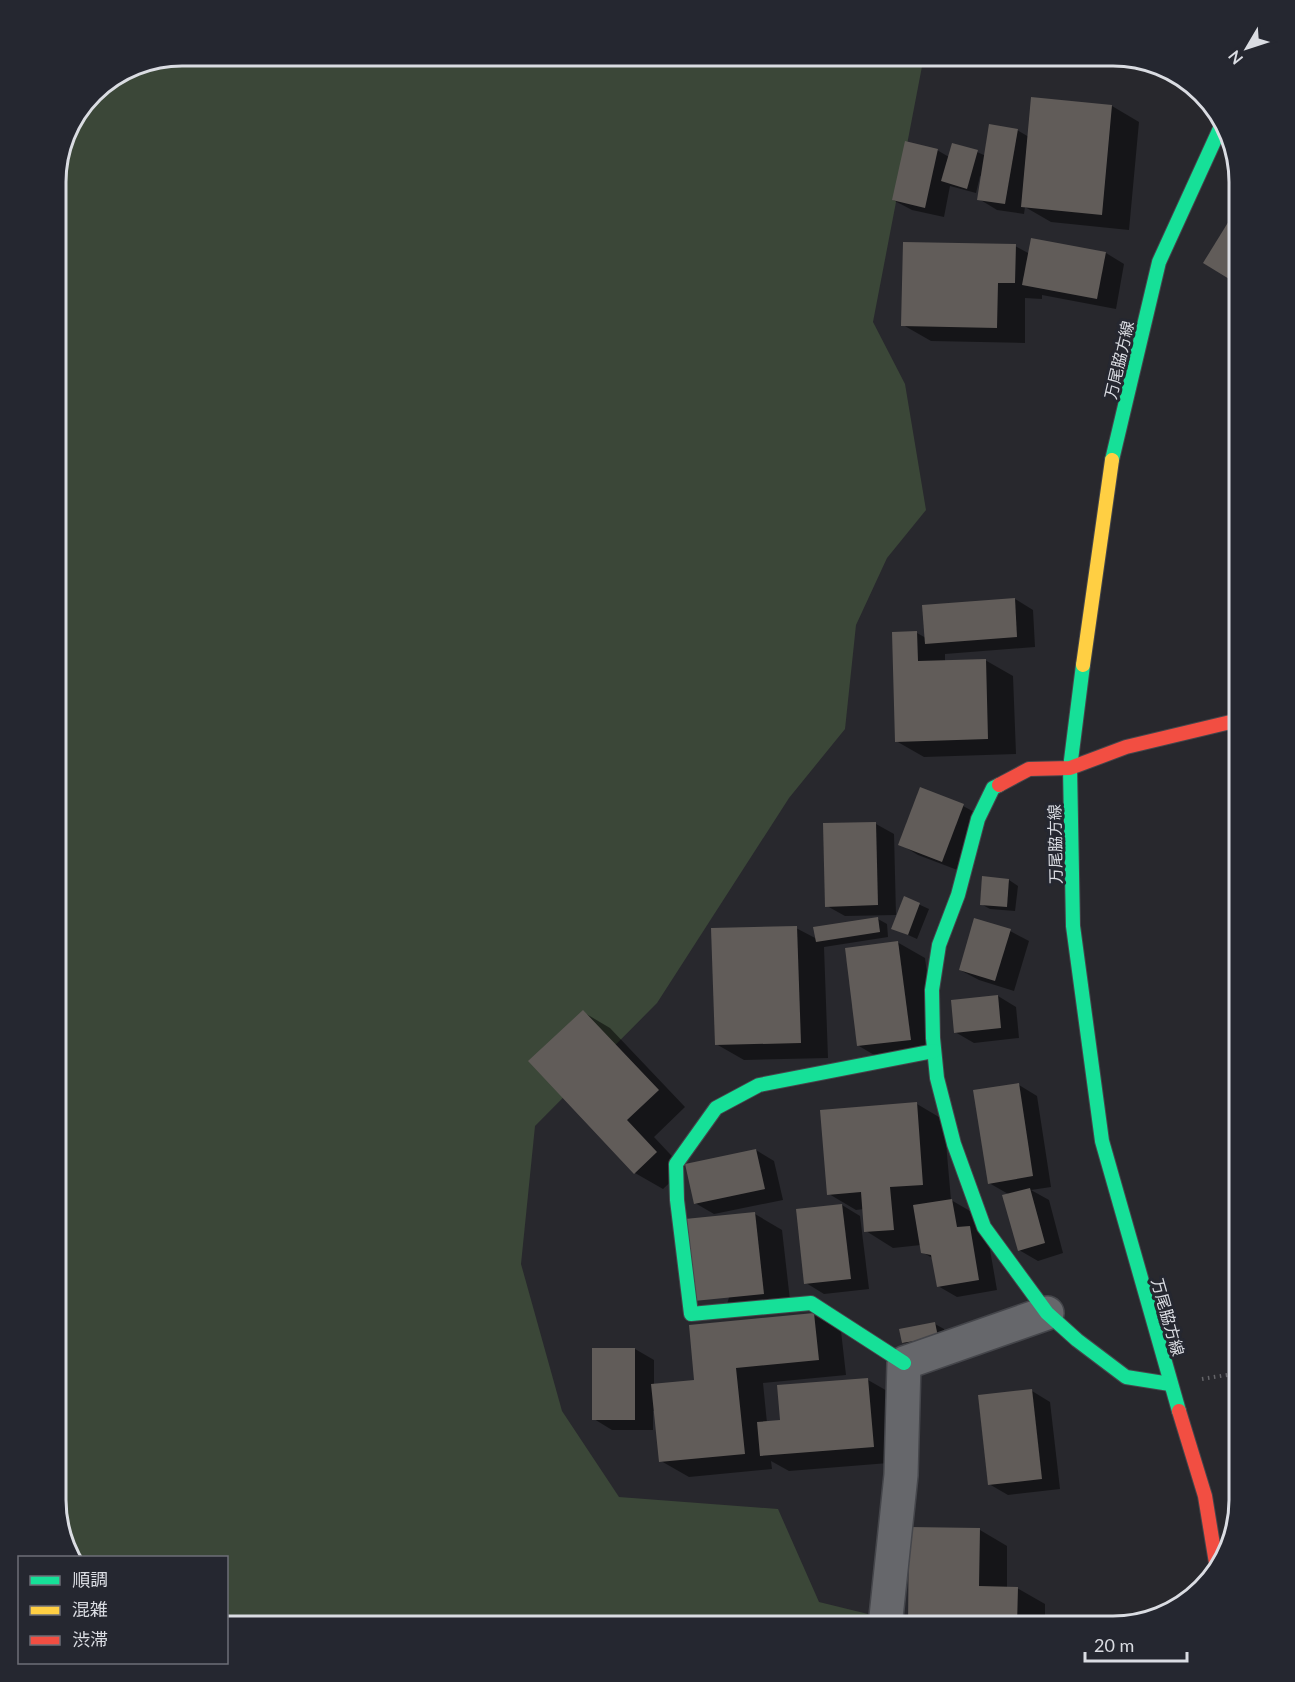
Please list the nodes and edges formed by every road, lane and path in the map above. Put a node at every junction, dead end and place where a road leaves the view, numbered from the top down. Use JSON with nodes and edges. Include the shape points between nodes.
{"nodes":[{"id":1,"x":1218,"y":133,"type":"edge"},
{"id":2,"x":1229,"y":722,"type":"edge"},
{"id":3,"x":1070,"y":768,"type":"junction"},
{"id":4,"x":934,"y":1052,"type":"junction"},
{"id":5,"x":1047,"y":1313,"type":"junction"},
{"id":6,"x":904,"y":1363,"type":"junction"},
{"id":7,"x":1170,"y":1384,"type":"junction"},
{"id":8,"x":1215,"y":1555,"type":"edge"},
{"id":9,"x":886,"y":1616,"type":"edge"}],
"edges":[{"from":1,"to":3,"type":"street","name":"万尾脇方線","via":[[1159,262],[1109,471]]},
{"from":2,"to":3,"type":"street","via":[[1126,747]]},
{"from":3,"to":4,"type":"street","via":[[1029,769],[993,788],[978,819],[958,895],[939,945],[932,990]]},
{"from":3,"to":7,"type":"street","name":"万尾脇方線","via":[[1073,926],[1102,1141]]},
{"from":4,"to":5,"type":"street","via":[[954,1144],[984,1227]]},
{"from":4,"to":6,"type":"street","via":[[759,1085],[716,1108],[676,1164],[691,1314],[811,1304]]},
{"from":5,"to":6,"type":"street"},
{"from":5,"to":7,"type":"street","via":[[1126,1377]]},
{"from":6,"to":9,"type":"street","via":[[901,1475]]},
{"from":7,"to":8,"type":"street","name":"万尾脇方線","via":[[1205,1496]]}]}
